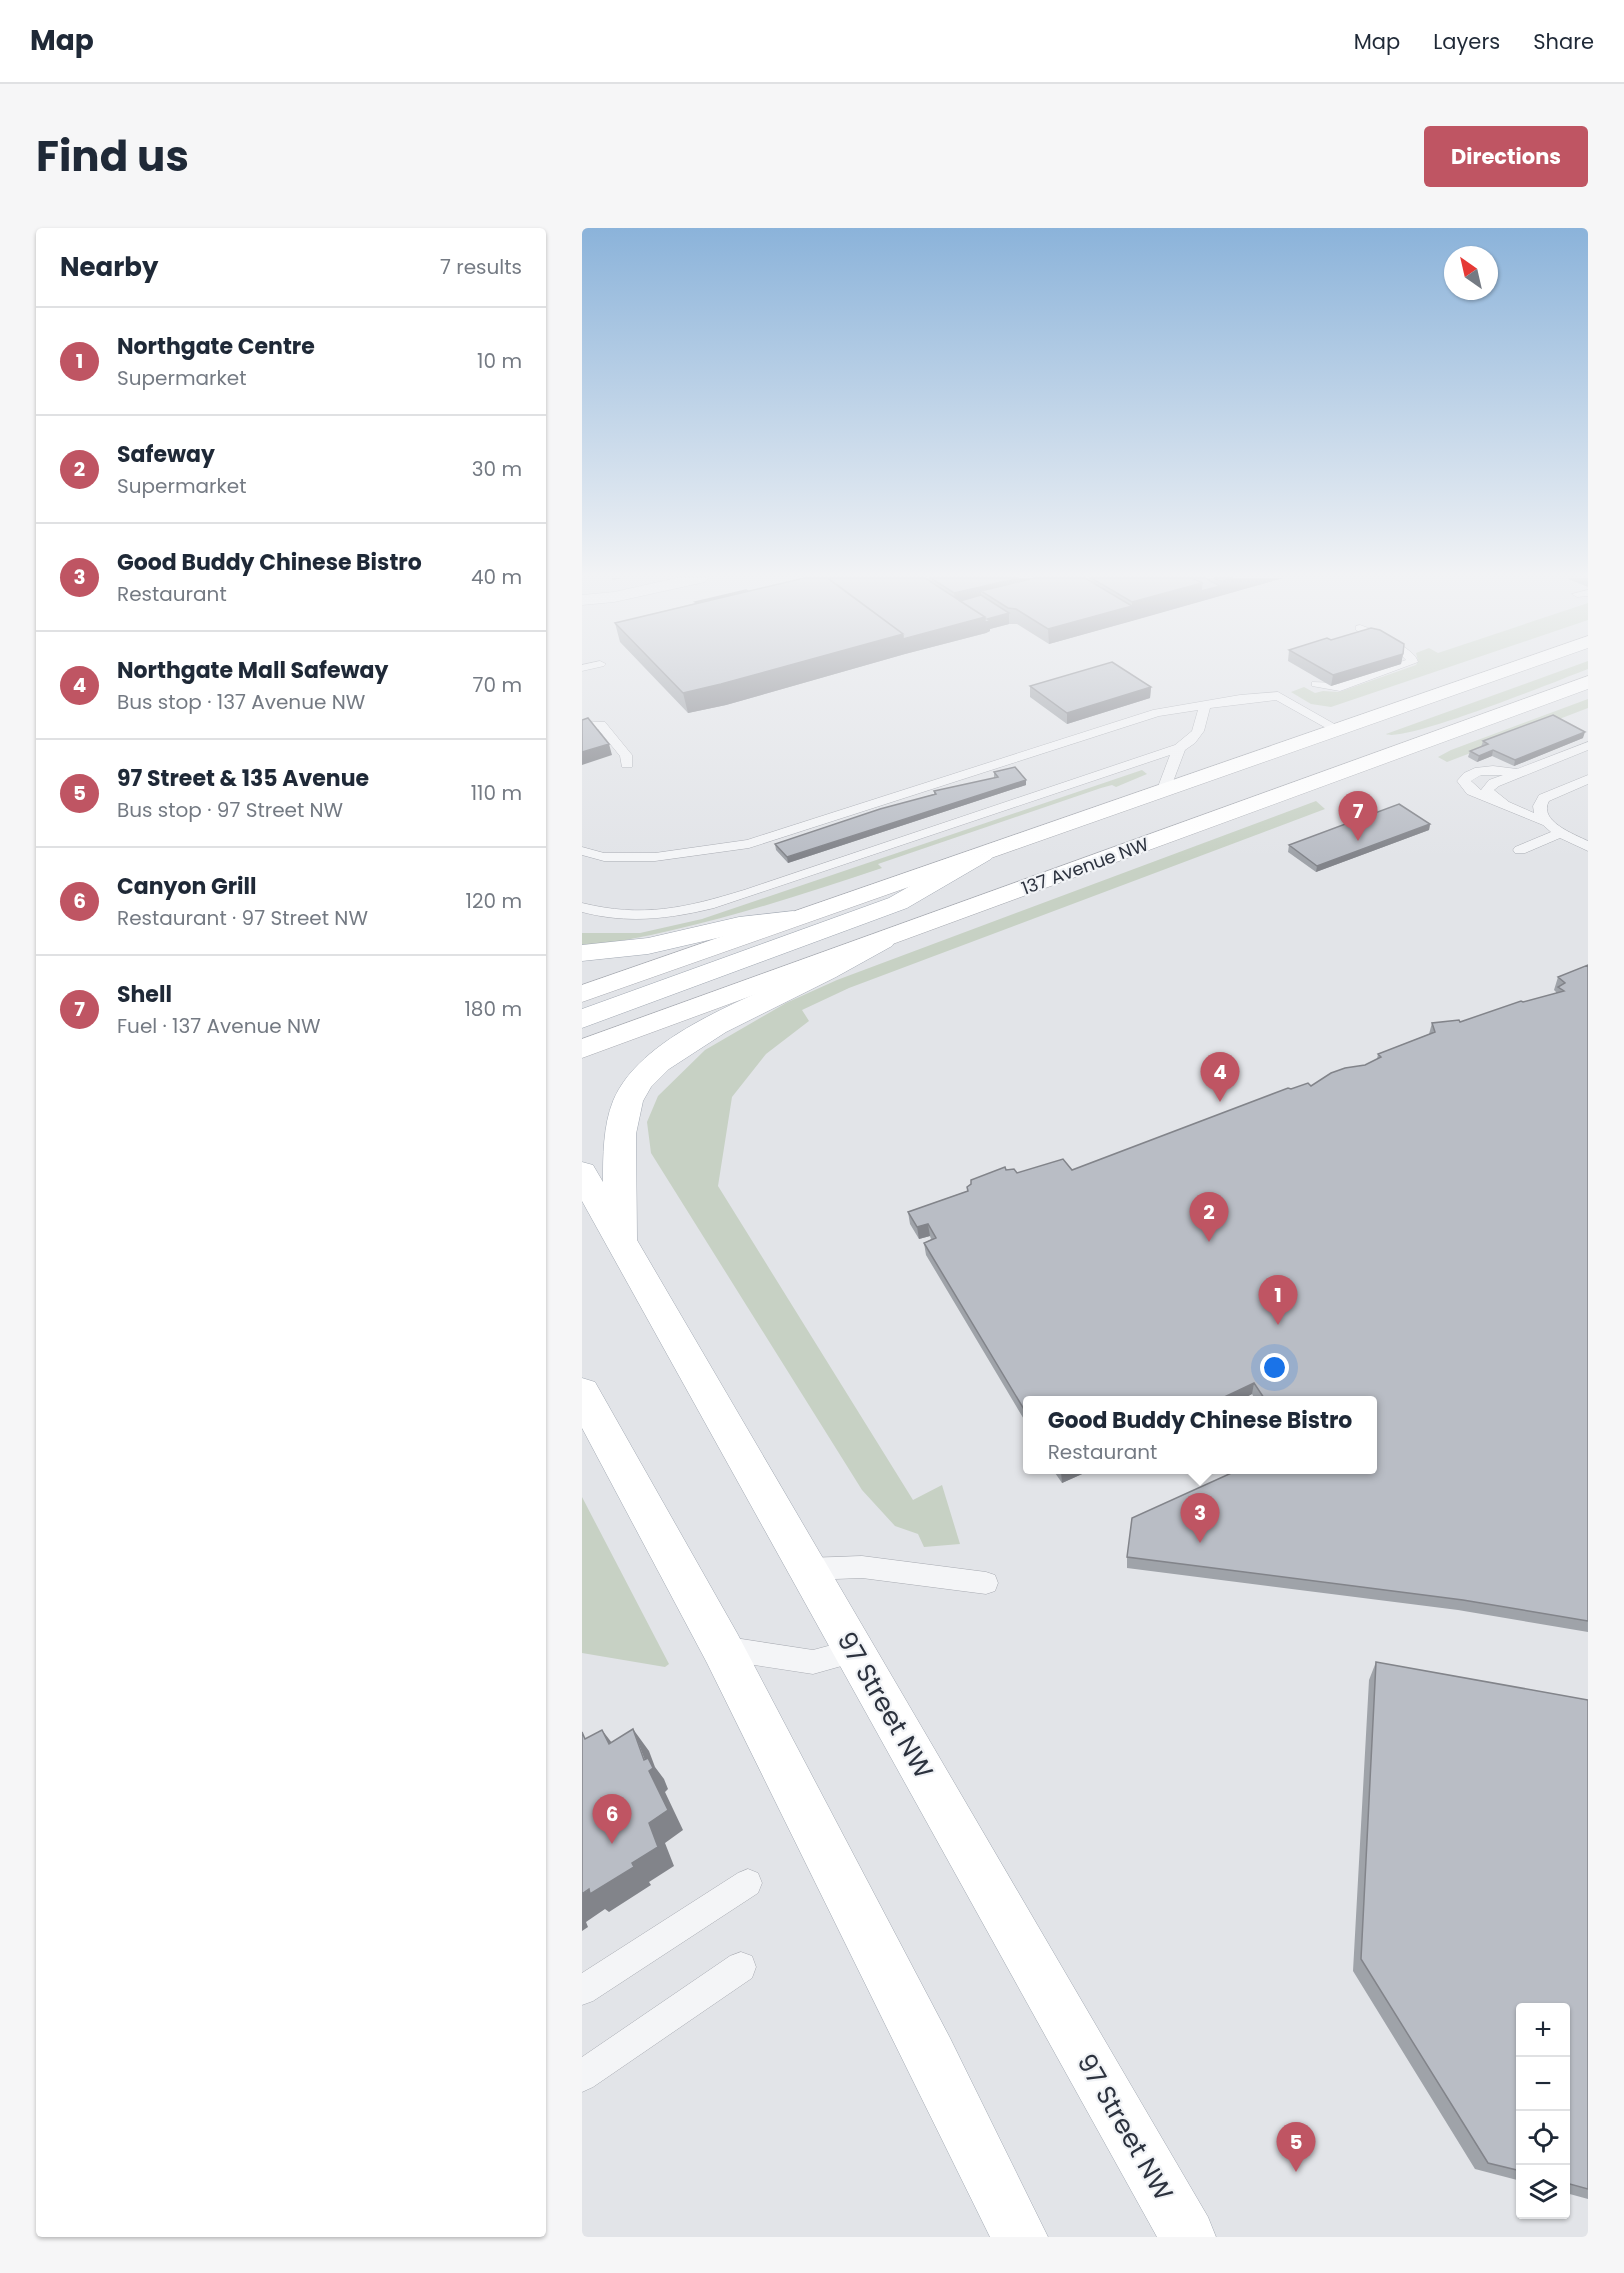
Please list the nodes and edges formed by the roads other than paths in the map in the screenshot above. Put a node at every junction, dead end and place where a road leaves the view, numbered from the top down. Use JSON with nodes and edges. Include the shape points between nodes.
{"nodes":[{"id":1,"x":1384,"y":672,"type":"edge"},
{"id":2,"x":1506,"y":672,"type":"edge"},
{"id":3,"x":1529,"y":672,"type":"edge"},
{"id":4,"x":1588,"y":682,"type":"edge"},
{"id":5,"x":1316,"y":684,"type":"edge"},
{"id":6,"x":1204,"y":705,"type":"junction"},
{"id":7,"x":582,"y":725,"type":"edge"},
{"id":8,"x":1339,"y":730,"type":"junction"},
{"id":9,"x":1588,"y":746,"type":"edge"},
{"id":10,"x":1179,"y":748,"type":"junction"},
{"id":11,"x":627,"y":764,"type":"dead end"},
{"id":12,"x":1361,"y":766,"type":"junction"},
{"id":13,"x":1522,"y":772,"type":"junction"},
{"id":14,"x":1588,"y":779,"type":"edge"},
{"id":15,"x":1163,"y":792,"type":"junction"},
{"id":16,"x":1506,"y":805,"type":"junction"},
{"id":17,"x":1546,"y":822,"type":"junction"},
{"id":18,"x":1562,"y":832,"type":"junction"},
{"id":19,"x":1588,"y":847,"type":"edge"},
{"id":20,"x":1520,"y":850,"type":"dead end"},
{"id":21,"x":582,"y":851,"type":"edge"},
{"id":22,"x":983,"y":854,"type":"junction"},
{"id":23,"x":985,"y":903,"type":"junction"},
{"id":24,"x":582,"y":907,"type":"edge"},
{"id":25,"x":793,"y":920,"type":"junction"},
{"id":26,"x":883,"y":940,"type":"junction"},
{"id":27,"x":582,"y":953,"type":"edge"},
{"id":28,"x":582,"y":994,"type":"edge"},
{"id":29,"x":582,"y":1019,"type":"edge"},
{"id":30,"x":582,"y":1048,"type":"edge"},
{"id":31,"x":582,"y":1173,"type":"edge"},
{"id":32,"x":621,"y":1242,"type":"junction"},
{"id":33,"x":582,"y":1393,"type":"edge"},
{"id":34,"x":808,"y":1569,"type":"junction"},
{"id":35,"x":987,"y":1583,"type":"dead end"},
{"id":36,"x":722,"y":1648,"type":"junction"},
{"id":37,"x":854,"y":1651,"type":"junction"},
{"id":38,"x":748,"y":1883,"type":"dead end"},
{"id":39,"x":741,"y":1967,"type":"dead end"},
{"id":40,"x":582,"y":1990,"type":"edge"},
{"id":41,"x":582,"y":2076,"type":"edge"},
{"id":42,"x":1020,"y":2237,"type":"edge"},
{"id":43,"x":1188,"y":2237,"type":"edge"}],
"edges":[{"from":1,"to":5,"type":"lane","via":[[1340,687]]},
{"from":2,"to":8,"type":"main road"},
{"from":3,"to":12,"type":"main road","via":[[1488,692],[1371,734],[1353,752]]},
{"from":4,"to":12,"type":"main road","name":"137 Avenue NW"},
{"from":6,"to":8,"type":"lane","via":[[1278,696]]},
{"from":6,"to":10,"type":"lane","via":[[1200,731]]},
{"from":6,"to":21,"type":"lane","via":[[1157,713],[749,844],[655,856],[604,857]]},
{"from":7,"to":11,"type":"lane","via":[[601,725],[626,755]]},
{"from":8,"to":15,"type":"main road"},
{"from":8,"to":23,"type":"main road","via":[[1340,741],[1330,750],[1077,841]]},
{"from":9,"to":13,"type":"lane"},
{"from":10,"to":15,"type":"lane"},
{"from":10,"to":24,"type":"lane","via":[[718,903],[640,916]]},
{"from":12,"to":23,"type":"main road","name":"137 Avenue NW"},
{"from":13,"to":16,"type":"lane","via":[[1487,789]]},
{"from":13,"to":16,"type":"lane","via":[[1479,771],[1464,782],[1472,791]]},
{"from":14,"to":17,"type":"lane","via":[[1544,798],[1539,809]]},
{"from":15,"to":22,"type":"main road"},
{"from":16,"to":17,"type":"lane"},
{"from":17,"to":18,"type":"lane"},
{"from":18,"to":19,"type":"lane"},
{"from":18,"to":20,"type":"lane"},
{"from":22,"to":25,"type":"main road"},
{"from":22,"to":29,"type":"main road","via":[[898,903]]},
{"from":23,"to":26,"type":"main road","name":"137 Avenue NW"},
{"from":25,"to":27,"type":"main road","via":[[738,925],[648,946]]},
{"from":25,"to":28,"type":"main road"},
{"from":26,"to":30,"type":"main road","name":"137 Avenue NW"},
{"from":26,"to":32,"type":"main road","via":[[760,1002],[682,1046],[648,1071],[628,1099],[619,1145]]},
{"from":31,"to":32,"type":"main road","name":"97 Street NW"},
{"from":32,"to":34,"type":"main road","name":"97 Street NW"},
{"from":33,"to":36,"type":"main road"},
{"from":34,"to":35,"type":"lane","via":[[862,1567]]},
{"from":34,"to":37,"type":"main road","name":"97 Street NW"},
{"from":36,"to":37,"type":"lane","via":[[813,1662]]},
{"from":36,"to":42,"type":"main road"},
{"from":37,"to":43,"type":"main road","name":"97 Street NW"},
{"from":38,"to":40,"type":"lane"},
{"from":39,"to":41,"type":"lane"}]}
